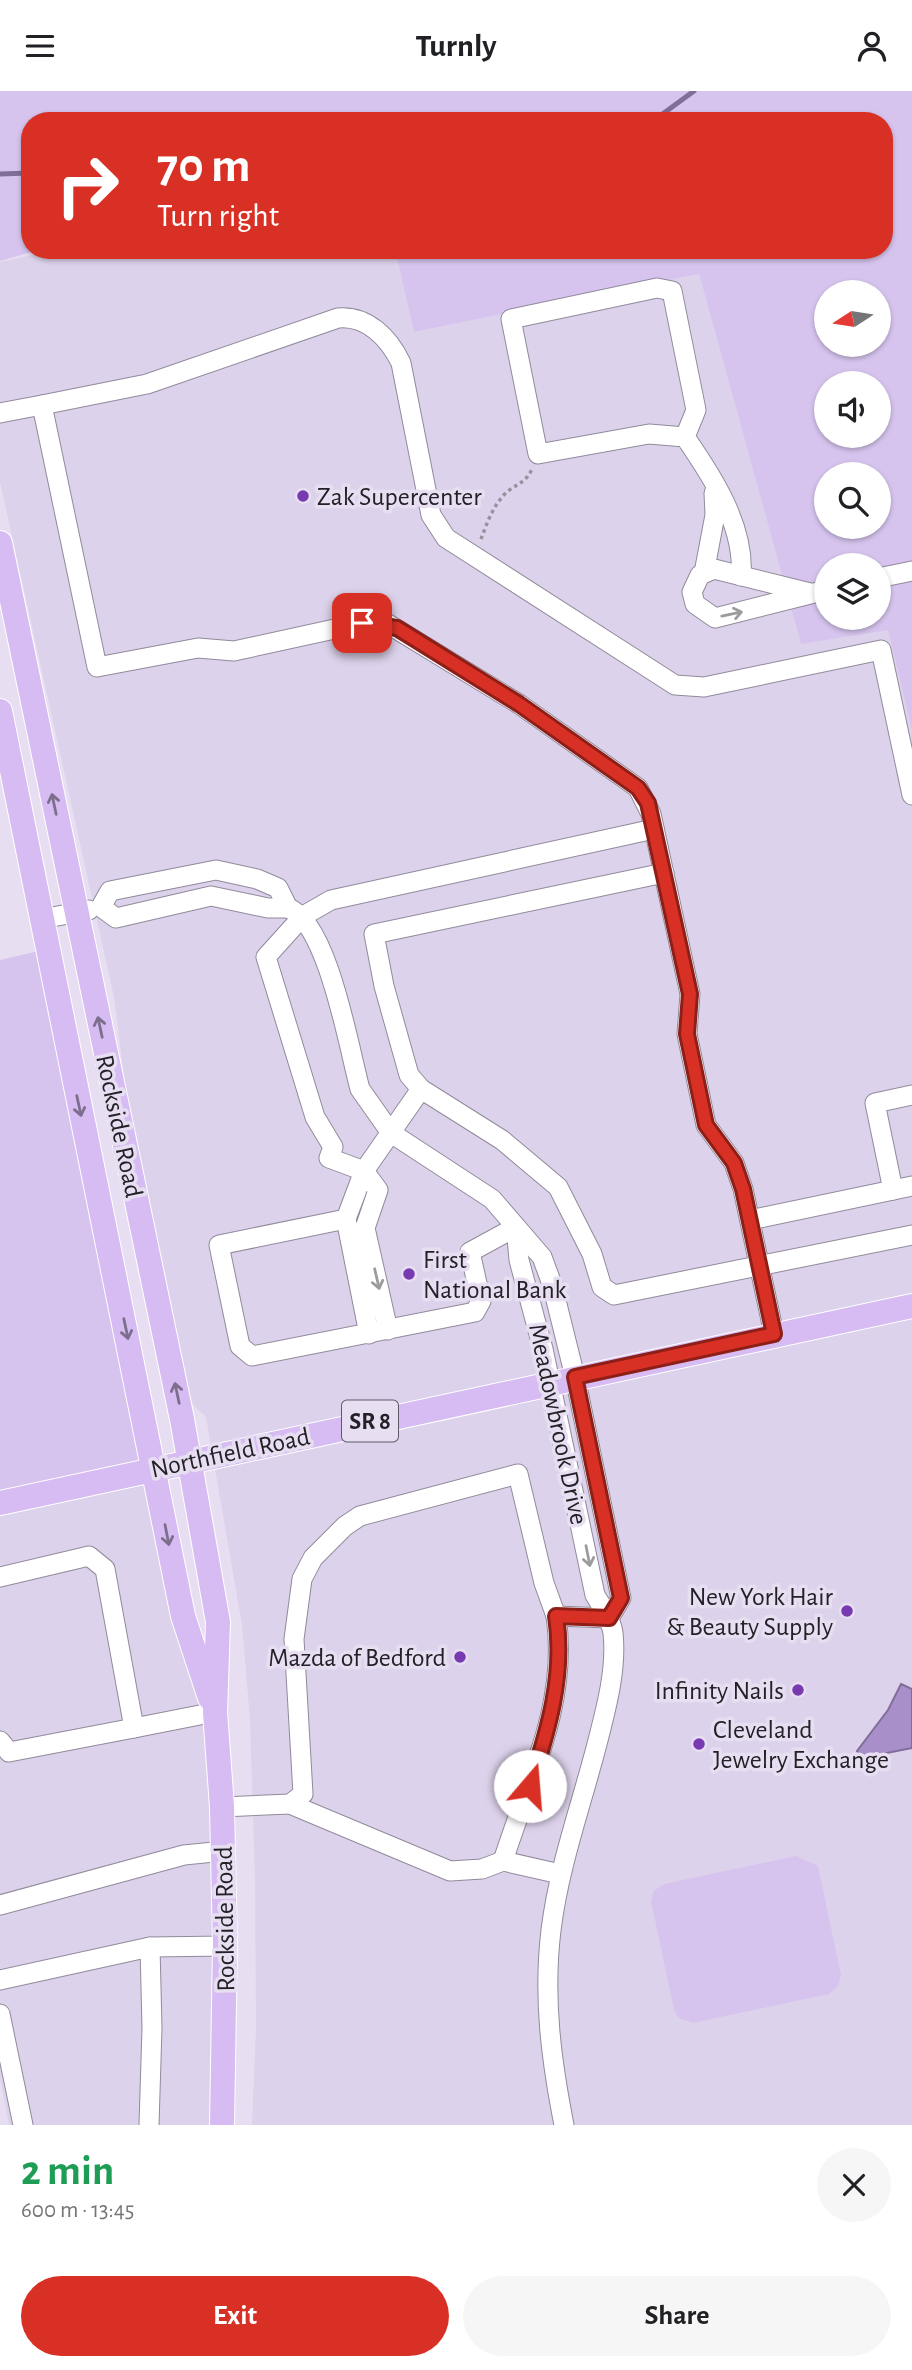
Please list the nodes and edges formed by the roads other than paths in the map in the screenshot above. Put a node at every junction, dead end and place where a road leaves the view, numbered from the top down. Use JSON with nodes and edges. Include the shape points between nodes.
{"nodes":[{"id":1,"x":41,"y":405,"type":"junction"},
{"id":2,"x":0,"y":413,"type":"edge"},
{"id":3,"x":685,"y":437,"type":"junction"},
{"id":4,"x":713,"y":478,"type":"junction"},
{"id":5,"x":0,"y":543,"type":"edge"},
{"id":6,"x":912,"y":571,"type":"edge"},
{"id":7,"x":704,"y":573,"type":"junction"},
{"id":8,"x":891,"y":575,"type":"edge"},
{"id":9,"x":741,"y":576,"type":"junction"},
{"id":10,"x":814,"y":590,"type":"edge"},
{"id":11,"x":814,"y":592,"type":"edge"},
{"id":12,"x":0,"y":711,"type":"edge"},
{"id":13,"x":912,"y":795,"type":"edge"},
{"id":14,"x":654,"y":829,"type":"junction"},
{"id":15,"x":664,"y":873,"type":"junction"},
{"id":16,"x":102,"y":907,"type":"junction"},
{"id":17,"x":76,"y":912,"type":"junction"},
{"id":18,"x":295,"y":912,"type":"junction"},
{"id":19,"x":42,"y":919,"type":"junction"},
{"id":20,"x":421,"y":1089,"type":"junction"},
{"id":21,"x":912,"y":1095,"type":"edge"},
{"id":22,"x":391,"y":1133,"type":"junction"},
{"id":23,"x":364,"y":1171,"type":"junction"},
{"id":24,"x":903,"y":1188,"type":"edge"},
{"id":25,"x":346,"y":1219,"type":"junction"},
{"id":26,"x":750,"y":1220,"type":"junction"},
{"id":27,"x":516,"y":1227,"type":"junction"},
{"id":28,"x":912,"y":1235,"type":"edge"},
{"id":29,"x":760,"y":1267,"type":"junction"},
{"id":30,"x":912,"y":1305,"type":"edge"},
{"id":31,"x":379,"y":1332,"type":"junction"},
{"id":32,"x":774,"y":1334,"type":"junction"},
{"id":33,"x":575,"y":1377,"type":"junction"},
{"id":34,"x":551,"y":1382,"type":"junction"},
{"id":35,"x":189,"y":1460,"type":"junction"},
{"id":36,"x":154,"y":1468,"type":"junction"},
{"id":37,"x":0,"y":1503,"type":"edge"},
{"id":38,"x":0,"y":1577,"type":"edge"},
{"id":39,"x":556,"y":1616,"type":"junction"},
{"id":40,"x":609,"y":1618,"type":"junction"},
{"id":41,"x":215,"y":1712,"type":"junction"},
{"id":42,"x":134,"y":1728,"type":"junction"},
{"id":43,"x":0,"y":1741,"type":"edge"},
{"id":44,"x":290,"y":1804,"type":"junction"},
{"id":45,"x":222,"y":1807,"type":"junction"},
{"id":46,"x":224,"y":1851,"type":"junction"},
{"id":47,"x":503,"y":1861,"type":"junction"},
{"id":48,"x":560,"y":1874,"type":"junction"},
{"id":49,"x":0,"y":1905,"type":"edge"},
{"id":50,"x":150,"y":1947,"type":"junction"},
{"id":51,"x":225,"y":1947,"type":"junction"},
{"id":52,"x":0,"y":1980,"type":"edge"},
{"id":53,"x":0,"y":2014,"type":"edge"},
{"id":54,"x":23,"y":2125,"type":"edge"},
{"id":55,"x":149,"y":2125,"type":"edge"},
{"id":56,"x":222,"y":2125,"type":"edge"},
{"id":57,"x":564,"y":2125,"type":"edge"}],
"edges":[{"from":1,"to":2,"type":"street"},
{"from":1,"to":13,"type":"street","via":[[147,384],[338,318],[362,321],[393,346],[401,363],[431,515],[446,538],[675,685],[704,687],[881,650]]},
{"from":1,"to":14,"type":"street","via":[[97,667],[198,648],[234,651],[362,623],[388,624],[519,704],[638,788],[648,803]]},
{"from":3,"to":3,"type":"street","via":[[649,434],[538,454],[511,319],[657,288],[673,291],[696,410]]},
{"from":3,"to":4,"type":"street"},
{"from":4,"to":7,"type":"street","via":[[715,516]]},
{"from":4,"to":9,"type":"street","via":[[742,560]]},
{"from":17,"to":5,"type":"main road","name":"Rockside Road","one_way":true},
{"from":6,"to":8,"type":"street"},
{"from":7,"to":9,"type":"street","via":[[714,569]]},
{"from":7,"to":11,"type":"street","one_way":true,"via":[[694,582],[692,592],[695,604],[715,618]]},
{"from":9,"to":10,"type":"street"},
{"from":12,"to":19,"type":"main road","name":"Rockside Road"},
{"from":14,"to":15,"type":"street"},
{"from":14,"to":18,"type":"street"},
{"from":15,"to":20,"type":"street","via":[[374,934],[396,1036],[409,1075]]},
{"from":15,"to":26,"type":"street","via":[[690,994],[687,1034],[706,1125],[734,1163]]},
{"from":16,"to":17,"type":"street","name":"Meadowbrook Drive"},
{"from":16,"to":18,"type":"street","name":"Meadowbrook Drive","via":[[116,918],[211,897]]},
{"from":16,"to":18,"type":"street","name":"Meadowbrook Drive","via":[[110,891],[216,870],[278,888]]},
{"from":17,"to":19,"type":"street","name":"Meadowbrook Drive"},
{"from":35,"to":17,"type":"main road","name":"Rockside Road","one_way":true},
{"from":18,"to":22,"type":"street","name":"Meadowbrook Drive","via":[[321,945],[360,1089]]},
{"from":18,"to":23,"type":"street","via":[[266,957],[315,1117],[333,1147],[329,1158]]},
{"from":19,"to":36,"type":"main road","name":"Rockside Road","one_way":true},
{"from":20,"to":22,"type":"street"},
{"from":20,"to":29,"type":"street","via":[[502,1140],[558,1187],[592,1254],[602,1287],[614,1295]]},
{"from":21,"to":24,"type":"street","via":[[875,1103]]},
{"from":22,"to":23,"type":"street"},
{"from":22,"to":27,"type":"street","name":"Meadowbrook Drive","via":[[492,1199]]},
{"from":23,"to":25,"type":"street"},
{"from":23,"to":31,"type":"street","one_way":true,"via":[[377,1190],[365,1228]]},
{"from":24,"to":26,"type":"street"},
{"from":25,"to":31,"type":"street"},
{"from":25,"to":31,"type":"street","via":[[219,1245],[240,1346],[252,1356]]},
{"from":26,"to":29,"type":"street"},
{"from":27,"to":31,"type":"street","via":[[470,1252],[481,1301],[475,1312]]},
{"from":27,"to":33,"type":"street","name":"Meadowbrook Drive","via":[[542,1258]]},
{"from":27,"to":34,"type":"street","name":"Meadowbrook Drive","via":[[519,1260]]},
{"from":28,"to":29,"type":"street"},
{"from":29,"to":32,"type":"street"},
{"from":30,"to":32,"type":"main road","name":"Northfield Road","number":"SR 8"},
{"from":32,"to":33,"type":"main road","name":"Northfield Road","number":"SR 8"},
{"from":33,"to":34,"type":"main road","name":"Northfield Road","number":"SR 8"},
{"from":33,"to":40,"type":"street","name":"Meadowbrook Drive","via":[[621,1598]]},
{"from":34,"to":35,"type":"main road","name":"Northfield Road","number":"SR 8"},
{"from":34,"to":40,"type":"street","name":"Meadowbrook Drive","one_way":true,"via":[[595,1595]]},
{"from":35,"to":36,"type":"main road","name":"Northfield Road","number":"SR 8"},
{"from":35,"to":41,"type":"main road","name":"Rockside Road","via":[[218,1622]]},
{"from":36,"to":37,"type":"main road","name":"Northfield Road","number":"SR 8"},
{"from":36,"to":41,"type":"main road","name":"Rockside Road","one_way":true,"via":[[183,1616]]},
{"from":38,"to":42,"type":"street","via":[[89,1556],[104,1569]]},
{"from":39,"to":40,"type":"street"},
{"from":39,"to":44,"type":"street","via":[[518,1474],[374,1511],[345,1526],[313,1558],[302,1579],[295,1639],[305,1787]]},
{"from":39,"to":47,"type":"street","via":[[558,1658],[550,1723]]},
{"from":40,"to":48,"type":"street","name":"Meadowbrook Drive","via":[[614,1652],[606,1710]]},
{"from":41,"to":42,"type":"street"},
{"from":41,"to":45,"type":"main road","name":"Rockside Road"},
{"from":42,"to":43,"type":"street","via":[[9,1752]]},
{"from":44,"to":45,"type":"street"},
{"from":44,"to":47,"type":"street","via":[[450,1871]]},
{"from":45,"to":46,"type":"main road","name":"Rockside Road"},
{"from":46,"to":49,"type":"street","via":[[184,1856]]},
{"from":46,"to":51,"type":"main road","name":"Rockside Road"},
{"from":47,"to":48,"type":"street"},
{"from":48,"to":57,"type":"street","name":"Meadowbrook Drive","via":[[547,2028]]},
{"from":50,"to":51,"type":"street"},
{"from":50,"to":52,"type":"street"},
{"from":50,"to":55,"type":"street"},
{"from":51,"to":56,"type":"main road","name":"Rockside Road"},
{"from":53,"to":54,"type":"street"}]}
